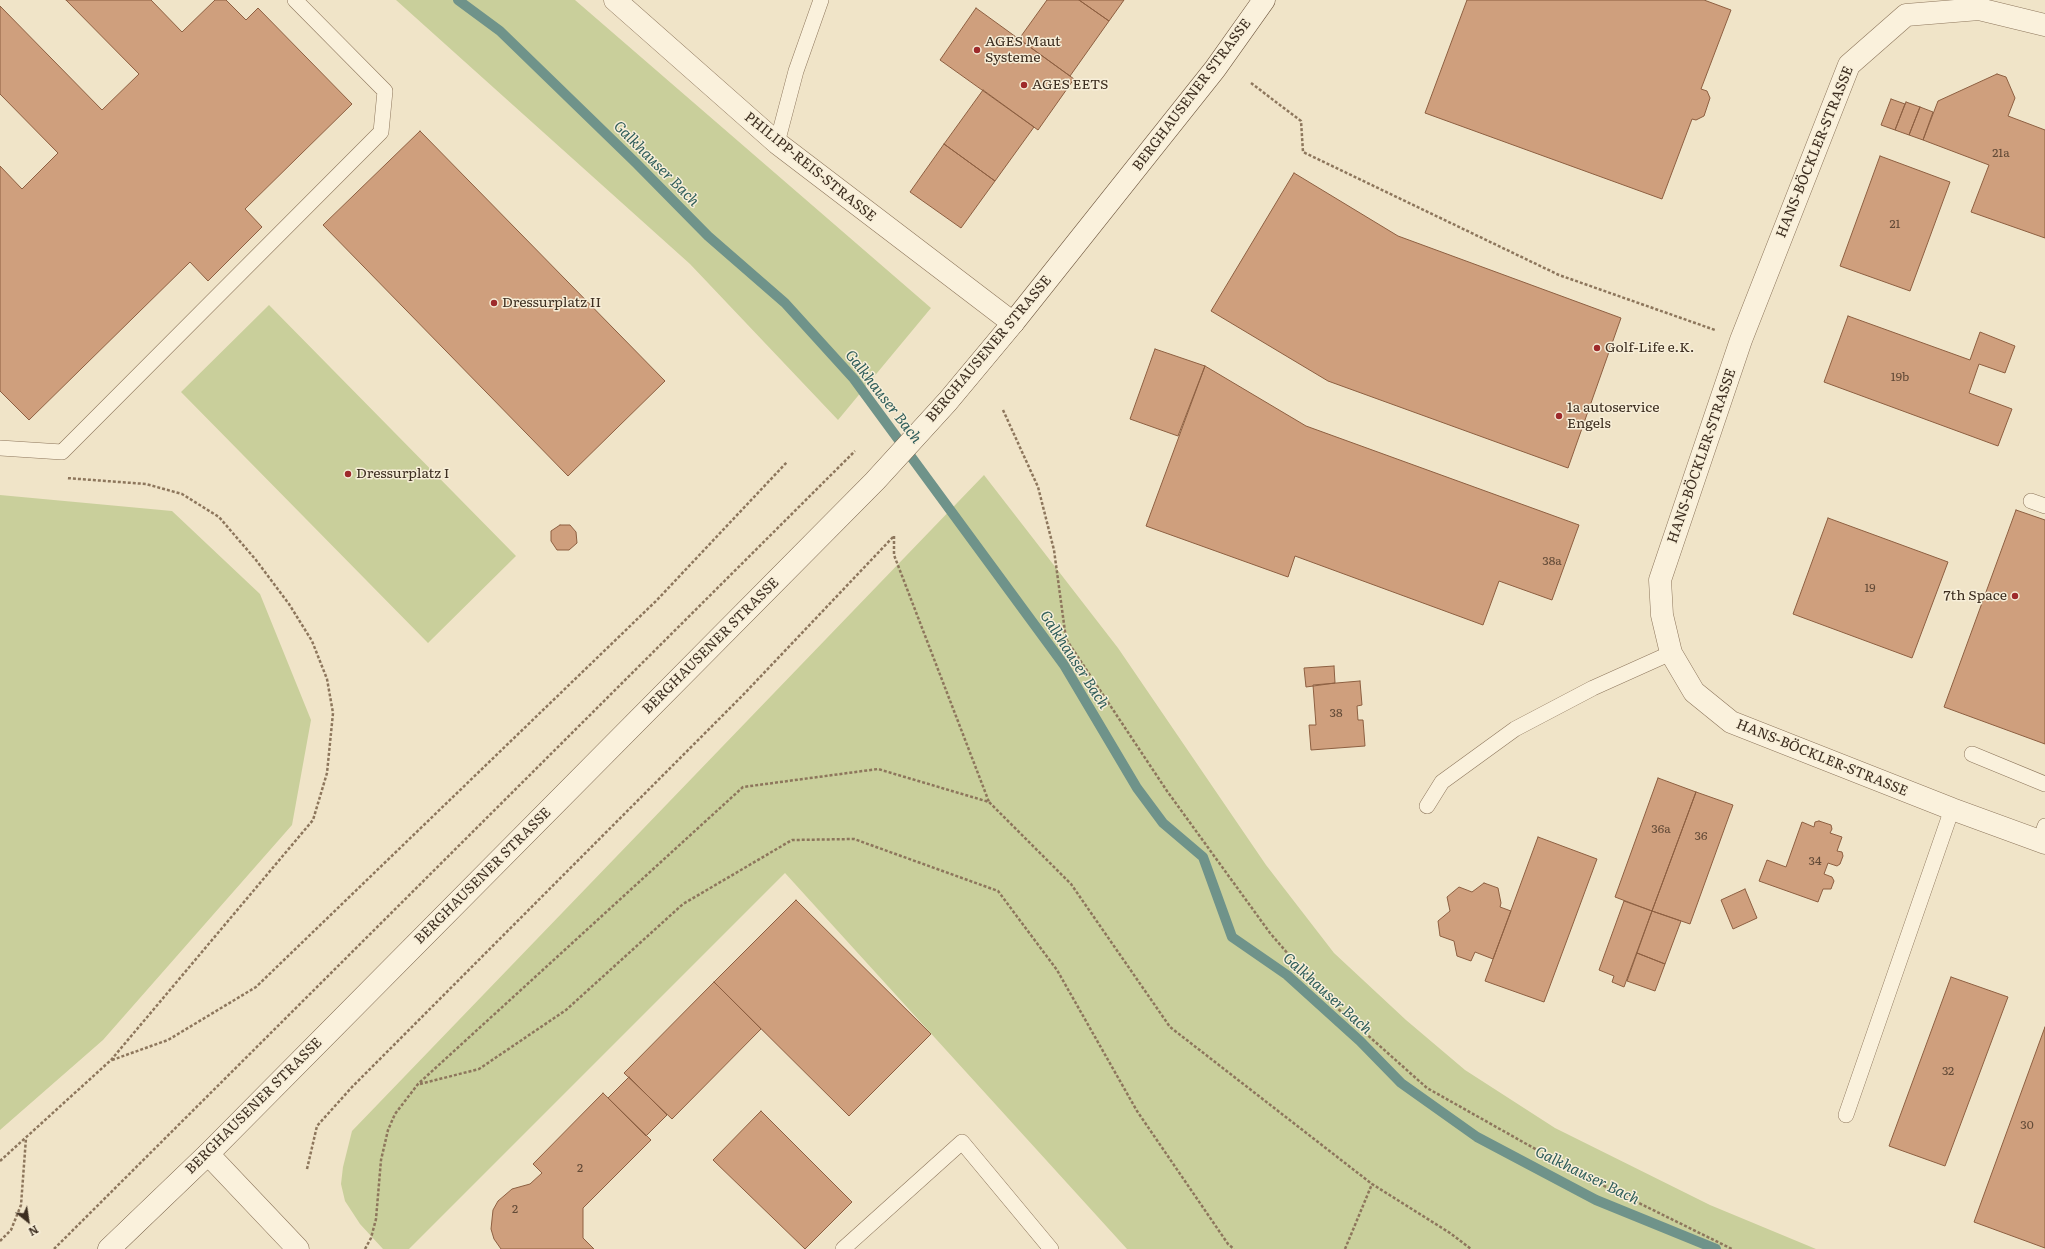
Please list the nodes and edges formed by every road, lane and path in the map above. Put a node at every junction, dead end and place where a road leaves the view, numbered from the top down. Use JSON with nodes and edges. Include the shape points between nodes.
{"nodes":[{"id":1,"x":296,"y":0,"type":"edge"},
{"id":2,"x":615,"y":0,"type":"edge"},
{"id":3,"x":821,"y":0,"type":"edge"},
{"id":4,"x":1264,"y":0,"type":"edge"},
{"id":5,"x":2045,"y":25,"type":"edge"},
{"id":6,"x":1251,"y":83,"type":"dead end"},
{"id":7,"x":777,"y":143,"type":"junction"},
{"id":8,"x":1013,"y":323,"type":"junction"},
{"id":9,"x":1741,"y":340,"type":"junction"},
{"id":10,"x":1003,"y":410,"type":"dead end"},
{"id":11,"x":0,"y":448,"type":"edge"},
{"id":12,"x":855,"y":451,"type":"dead end"},
{"id":13,"x":787,"y":462,"type":"dead end"},
{"id":14,"x":62,"y":478,"type":"dead end"},
{"id":15,"x":2031,"y":501,"type":"dead end"},
{"id":16,"x":2045,"y":506,"type":"edge"},
{"id":17,"x":1671,"y":653,"type":"junction"},
{"id":18,"x":1972,"y":754,"type":"dead end"},
{"id":19,"x":2045,"y":784,"type":"edge"},
{"id":20,"x":989,"y":802,"type":"junction"},
{"id":21,"x":1427,"y":806,"type":"dead end"},
{"id":22,"x":1952,"y":809,"type":"junction"},
{"id":23,"x":2043,"y":837,"type":"edge"},
{"id":24,"x":111,"y":1060,"type":"junction"},
{"id":25,"x":418,"y":1084,"type":"junction"},
{"id":26,"x":1846,"y":1115,"type":"dead end"},
{"id":27,"x":26,"y":1137,"type":"junction"},
{"id":28,"x":208,"y":1154,"type":"junction"},
{"id":29,"x":0,"y":1161,"type":"edge"},
{"id":30,"x":307,"y":1169,"type":"dead end"},
{"id":31,"x":1372,"y":1184,"type":"junction"},
{"id":32,"x":0,"y":1241,"type":"edge"},
{"id":33,"x":54,"y":1249,"type":"edge"},
{"id":34,"x":109,"y":1249,"type":"edge"},
{"id":35,"x":298,"y":1249,"type":"edge"},
{"id":36,"x":365,"y":1249,"type":"edge"},
{"id":37,"x":843,"y":1249,"type":"edge"},
{"id":38,"x":1051,"y":1249,"type":"edge"},
{"id":39,"x":1234,"y":1249,"type":"edge"},
{"id":40,"x":1345,"y":1249,"type":"edge"},
{"id":41,"x":1471,"y":1249,"type":"edge"},
{"id":42,"x":1732,"y":1249,"type":"edge"}],
"edges":[{"from":1,"to":11,"type":"lane","via":[[385,91],[380,132],[62,452]]},
{"from":2,"to":7,"type":"street","name":"PHILIPP-REIS-STRASSE"},
{"from":3,"to":7,"type":"lane","via":[[796,71]]},
{"from":4,"to":8,"type":"street","name":"BERGHAUSENER STRASSE","via":[[1216,69]]},
{"from":5,"to":9,"type":"street","name":"HANS-BÖCKLER-STRASSE","via":[[1979,9],[1906,15],[1848,65]]},
{"from":6,"to":9,"type":"path","via":[[1301,122],[1302,152],[1559,275]]},
{"from":7,"to":8,"type":"street","name":"PHILIPP-REIS-STRASSE"},
{"from":8,"to":28,"type":"street","name":"BERGHAUSENER STRASSE","via":[[948,401],[875,481]]},
{"from":9,"to":17,"type":"street","name":"HANS-BÖCKLER-STRASSE","via":[[1660,580],[1662,615]]},
{"from":10,"to":42,"type":"path","via":[[1038,487],[1054,550],[1066,639],[1167,791],[1270,933],[1327,999],[1427,1088],[1578,1173]]},
{"from":12,"to":33,"type":"path"},
{"from":13,"to":24,"type":"path","via":[[657,600],[256,987],[168,1040]]},
{"from":14,"to":24,"type":"path","via":[[146,484],[182,494],[219,517],[289,604],[312,641],[327,679],[333,713],[327,772],[313,820]]},
{"from":15,"to":16,"type":"lane"},
{"from":17,"to":21,"type":"lane","via":[[1593,688],[1515,729],[1442,782]]},
{"from":17,"to":22,"type":"street","name":"HANS-BÖCKLER-STRASSE","via":[[1694,692],[1732,722]]},
{"from":18,"to":19,"type":"lane"},
{"from":20,"to":25,"type":"path","via":[[878,769],[743,787]]},
{"from":20,"to":30,"type":"path","via":[[894,555],[894,536],[743,695],[352,1087],[317,1126]]},
{"from":20,"to":31,"type":"path","via":[[1071,884],[1170,1027]]},
{"from":22,"to":23,"type":"street","name":"HANS-BÖCKLER-STRASSE"},
{"from":22,"to":26,"type":"lane"},
{"from":24,"to":27,"type":"path"},
{"from":25,"to":36,"type":"path","via":[[395,1114],[388,1130],[381,1160],[376,1219]]},
{"from":25,"to":39,"type":"path","via":[[479,1069],[566,1010],[683,904],[792,840],[854,839],[998,891],[1056,970],[1137,1111],[1228,1244]]},
{"from":27,"to":29,"type":"path"},
{"from":27,"to":32,"type":"path","via":[[21,1205],[11,1230]]},
{"from":28,"to":34,"type":"street","name":"BERGHAUSENER STRASSE"},
{"from":28,"to":35,"type":"street"},
{"from":31,"to":40,"type":"path"},
{"from":31,"to":41,"type":"path"},
{"from":37,"to":38,"type":"lane","via":[[962,1142]]}]}
